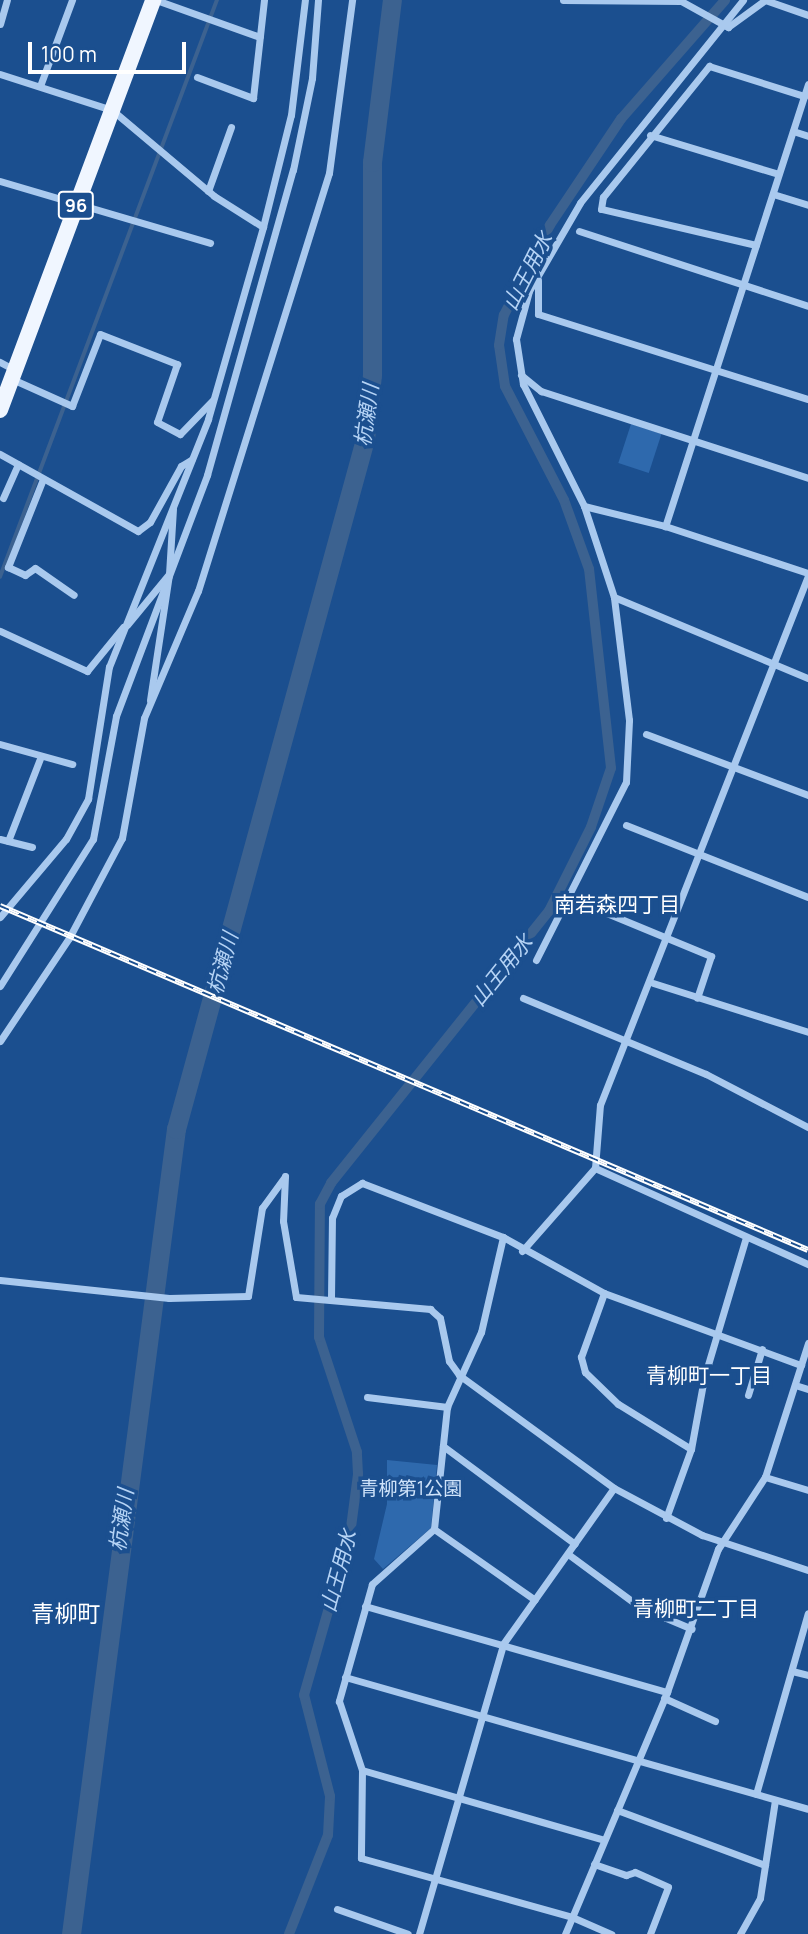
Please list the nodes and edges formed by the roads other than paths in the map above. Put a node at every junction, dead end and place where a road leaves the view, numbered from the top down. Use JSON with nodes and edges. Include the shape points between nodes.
{"nodes":[{"id":1,"x":7,"y":0,"type":"edge"},
{"id":2,"x":72,"y":0,"type":"edge"},
{"id":3,"x":155,"y":0,"type":"edge"},
{"id":4,"x":264,"y":0,"type":"edge"},
{"id":5,"x":305,"y":0,"type":"edge"},
{"id":6,"x":318,"y":0,"type":"edge"},
{"id":7,"x":352,"y":0,"type":"edge"},
{"id":8,"x":563,"y":0,"type":"edge"},
{"id":9,"x":743,"y":0,"type":"edge"},
{"id":10,"x":765,"y":0,"type":"edge"},
{"id":11,"x":808,"y":15,"type":"edge"},
{"id":12,"x":719,"y":22,"type":"junction"},
{"id":13,"x":0,"y":24,"type":"edge"},
{"id":14,"x":260,"y":37,"type":"junction"},
{"id":15,"x":0,"y":74,"type":"edge"},
{"id":16,"x":197,"y":78,"type":"dead end"},
{"id":17,"x":808,"y":84,"type":"edge"},
{"id":18,"x":40,"y":86,"type":"junction"},
{"id":19,"x":804,"y":96,"type":"junction"},
{"id":20,"x":112,"y":110,"type":"junction"},
{"id":21,"x":231,"y":127,"type":"dead end"},
{"id":22,"x":793,"y":131,"type":"junction"},
{"id":23,"x":650,"y":135,"type":"junction"},
{"id":24,"x":808,"y":136,"type":"edge"},
{"id":25,"x":778,"y":174,"type":"junction"},
{"id":26,"x":0,"y":181,"type":"edge"},
{"id":27,"x":208,"y":191,"type":"junction"},
{"id":28,"x":773,"y":194,"type":"junction"},
{"id":29,"x":77,"y":202,"type":"junction"},
{"id":30,"x":808,"y":205,"type":"edge"},
{"id":31,"x":263,"y":227,"type":"junction"},
{"id":32,"x":579,"y":231,"type":"dead end"},
{"id":33,"x":211,"y":243,"type":"dead end"},
{"id":34,"x":756,"y":245,"type":"junction"},
{"id":35,"x":541,"y":265,"type":"junction"},
{"id":36,"x":743,"y":286,"type":"junction"},
{"id":37,"x":808,"y":306,"type":"edge"},
{"id":38,"x":9,"y":370,"type":"edge"},
{"id":39,"x":716,"y":370,"type":"junction"},
{"id":40,"x":520,"y":374,"type":"junction"},
{"id":41,"x":214,"y":399,"type":"junction"},
{"id":42,"x":808,"y":399,"type":"edge"},
{"id":43,"x":0,"y":410,"type":"edge"},
{"id":44,"x":693,"y":442,"type":"junction"},
{"id":45,"x":0,"y":454,"type":"edge"},
{"id":46,"x":192,"y":460,"type":"junction"},
{"id":47,"x":18,"y":464,"type":"junction"},
{"id":48,"x":808,"y":478,"type":"edge"},
{"id":49,"x":43,"y":479,"type":"junction"},
{"id":50,"x":3,"y":498,"type":"dead end"},
{"id":51,"x":584,"y":506,"type":"junction"},
{"id":52,"x":173,"y":507,"type":"junction"},
{"id":53,"x":666,"y":526,"type":"junction"},
{"id":54,"x":169,"y":573,"type":"junction"},
{"id":55,"x":808,"y":575,"type":"edge"},
{"id":56,"x":74,"y":595,"type":"dead end"},
{"id":57,"x":614,"y":597,"type":"junction"},
{"id":58,"x":123,"y":628,"type":"junction"},
{"id":59,"x":0,"y":631,"type":"edge"},
{"id":60,"x":774,"y":664,"type":"junction"},
{"id":61,"x":808,"y":678,"type":"edge"},
{"id":62,"x":149,"y":709,"type":"junction"},
{"id":63,"x":646,"y":734,"type":"dead end"},
{"id":64,"x":0,"y":744,"type":"edge"},
{"id":65,"x":41,"y":756,"type":"junction"},
{"id":66,"x":72,"y":764,"type":"dead end"},
{"id":67,"x":734,"y":767,"type":"junction"},
{"id":68,"x":808,"y":795,"type":"edge"},
{"id":69,"x":626,"y":825,"type":"dead end"},
{"id":70,"x":4,"y":840,"type":"edge"},
{"id":71,"x":32,"y":847,"type":"dead end"},
{"id":72,"x":701,"y":854,"type":"junction"},
{"id":73,"x":808,"y":897,"type":"edge"},
{"id":74,"x":592,"y":907,"type":"dead end"},
{"id":75,"x":0,"y":918,"type":"edge"},
{"id":76,"x":668,"y":937,"type":"junction"},
{"id":77,"x":536,"y":960,"type":"dead end"},
{"id":78,"x":653,"y":983,"type":"junction"},
{"id":79,"x":0,"y":986,"type":"edge"},
{"id":80,"x":523,"y":998,"type":"dead end"},
{"id":81,"x":697,"y":999,"type":"junction"},
{"id":82,"x":808,"y":1032,"type":"edge"},
{"id":83,"x":0,"y":1041,"type":"edge"},
{"id":84,"x":626,"y":1043,"type":"junction"},
{"id":85,"x":808,"y":1127,"type":"edge"},
{"id":86,"x":595,"y":1168,"type":"junction"},
{"id":87,"x":503,"y":1237,"type":"junction"},
{"id":88,"x":746,"y":1237,"type":"junction"},
{"id":89,"x":522,"y":1251,"type":"junction"},
{"id":90,"x":808,"y":1264,"type":"edge"},
{"id":91,"x":0,"y":1280,"type":"edge"},
{"id":92,"x":604,"y":1293,"type":"junction"},
{"id":93,"x":328,"y":1298,"type":"junction"},
{"id":94,"x":718,"y":1332,"type":"junction"},
{"id":95,"x":808,"y":1343,"type":"edge"},
{"id":96,"x":762,"y":1349,"type":"junction"},
{"id":97,"x":801,"y":1365,"type":"junction"},
{"id":98,"x":459,"y":1375,"type":"junction"},
{"id":99,"x":795,"y":1385,"type":"junction"},
{"id":100,"x":808,"y":1389,"type":"edge"},
{"id":101,"x":748,"y":1395,"type":"dead end"},
{"id":102,"x":367,"y":1397,"type":"dead end"},
{"id":103,"x":447,"y":1407,"type":"junction"},
{"id":104,"x":443,"y":1446,"type":"junction"},
{"id":105,"x":691,"y":1450,"type":"junction"},
{"id":106,"x":765,"y":1476,"type":"junction"},
{"id":107,"x":614,"y":1488,"type":"junction"},
{"id":108,"x":808,"y":1490,"type":"edge"},
{"id":109,"x":666,"y":1518,"type":"junction"},
{"id":110,"x":434,"y":1529,"type":"junction"},
{"id":111,"x":723,"y":1542,"type":"junction"},
{"id":112,"x":575,"y":1545,"type":"junction"},
{"id":113,"x":568,"y":1554,"type":"junction"},
{"id":114,"x":808,"y":1570,"type":"edge"},
{"id":115,"x":535,"y":1600,"type":"junction"},
{"id":116,"x":365,"y":1606,"type":"junction"},
{"id":117,"x":808,"y":1613,"type":"edge"},
{"id":118,"x":692,"y":1629,"type":"junction"},
{"id":119,"x":503,"y":1644,"type":"junction"},
{"id":120,"x":792,"y":1671,"type":"junction"},
{"id":121,"x":808,"y":1675,"type":"edge"},
{"id":122,"x":345,"y":1677,"type":"junction"},
{"id":123,"x":666,"y":1695,"type":"junction"},
{"id":124,"x":482,"y":1717,"type":"junction"},
{"id":125,"x":715,"y":1721,"type":"dead end"},
{"id":126,"x":638,"y":1760,"type":"junction"},
{"id":127,"x":362,"y":1770,"type":"junction"},
{"id":128,"x":756,"y":1794,"type":"junction"},
{"id":129,"x":459,"y":1796,"type":"junction"},
{"id":130,"x":775,"y":1800,"type":"junction"},
{"id":131,"x":808,"y":1809,"type":"edge"},
{"id":132,"x":617,"y":1810,"type":"junction"},
{"id":133,"x":604,"y":1840,"type":"junction"},
{"id":134,"x":594,"y":1864,"type":"junction"},
{"id":135,"x":765,"y":1865,"type":"junction"},
{"id":136,"x":435,"y":1879,"type":"junction"},
{"id":137,"x":337,"y":1909,"type":"dead end"},
{"id":138,"x":572,"y":1917,"type":"junction"},
{"id":139,"x":408,"y":1934,"type":"edge"},
{"id":140,"x":419,"y":1934,"type":"edge"},
{"id":141,"x":565,"y":1934,"type":"edge"},
{"id":142,"x":611,"y":1934,"type":"edge"},
{"id":143,"x":650,"y":1934,"type":"edge"},
{"id":144,"x":740,"y":1934,"type":"edge"}],
"edges":[{"from":1,"to":13,"type":"street"},
{"from":2,"to":18,"type":"street"},
{"from":3,"to":14,"type":"street"},
{"from":3,"to":20,"type":"main road","number":"96"},
{"from":4,"to":14,"type":"street"},
{"from":5,"to":31,"type":"street","via":[[291,114]]},
{"from":6,"to":54,"type":"street","via":[[312,78],[293,170],[207,475]]},
{"from":7,"to":62,"type":"street","via":[[329,173],[198,591]]},
{"from":8,"to":12,"type":"street","via":[[681,1]]},
{"from":9,"to":12,"type":"street"},
{"from":10,"to":11,"type":"street"},
{"from":10,"to":12,"type":"street","via":[[733,26]]},
{"from":12,"to":35,"type":"street","via":[[614,154]]},
{"from":14,"to":16,"type":"street","via":[[253,98]]},
{"from":15,"to":18,"type":"street"},
{"from":17,"to":19,"type":"street"},
{"from":18,"to":20,"type":"street"},
{"from":19,"to":22,"type":"street"},
{"from":19,"to":23,"type":"street","via":[[709,66]]},
{"from":20,"to":27,"type":"street"},
{"from":20,"to":29,"type":"main road","number":"96"},
{"from":21,"to":27,"type":"street"},
{"from":22,"to":24,"type":"street"},
{"from":22,"to":25,"type":"street"},
{"from":23,"to":25,"type":"street"},
{"from":23,"to":34,"type":"street","via":[[603,197],[601,209]]},
{"from":25,"to":28,"type":"street"},
{"from":26,"to":29,"type":"street"},
{"from":27,"to":31,"type":"street"},
{"from":28,"to":30,"type":"street"},
{"from":28,"to":34,"type":"street"},
{"from":29,"to":33,"type":"street"},
{"from":29,"to":38,"type":"main road","number":"96"},
{"from":31,"to":41,"type":"street"},
{"from":32,"to":36,"type":"street"},
{"from":34,"to":36,"type":"street"},
{"from":35,"to":39,"type":"street","via":[[538,314]]},
{"from":35,"to":40,"type":"street","via":[[516,339]]},
{"from":36,"to":37,"type":"street"},
{"from":36,"to":39,"type":"street"},
{"from":38,"to":41,"type":"street","via":[[72,406],[100,334],[177,364],[157,422],[180,434]]},
{"from":38,"to":43,"type":"main road","number":"96"},
{"from":39,"to":42,"type":"street"},
{"from":39,"to":44,"type":"street"},
{"from":40,"to":44,"type":"street","via":[[541,391]]},
{"from":40,"to":51,"type":"street"},
{"from":41,"to":46,"type":"street"},
{"from":44,"to":48,"type":"street"},
{"from":44,"to":53,"type":"street"},
{"from":45,"to":47,"type":"street"},
{"from":46,"to":49,"type":"street","via":[[181,466],[150,522],[138,531]]},
{"from":46,"to":52,"type":"street"},
{"from":47,"to":49,"type":"street"},
{"from":47,"to":50,"type":"street"},
{"from":49,"to":56,"type":"street","via":[[8,567],[25,575],[35,568]]},
{"from":51,"to":53,"type":"street"},
{"from":51,"to":57,"type":"street"},
{"from":52,"to":54,"type":"street"},
{"from":52,"to":58,"type":"street"},
{"from":53,"to":55,"type":"street"},
{"from":54,"to":58,"type":"street"},
{"from":54,"to":62,"type":"street"},
{"from":54,"to":79,"type":"street","via":[[116,716],[93,839]]},
{"from":55,"to":60,"type":"street"},
{"from":57,"to":60,"type":"street"},
{"from":57,"to":77,"type":"street","via":[[629,720],[625,782]]},
{"from":58,"to":59,"type":"street","via":[[87,671]]},
{"from":58,"to":75,"type":"street","via":[[106,680],[83,812]]},
{"from":60,"to":61,"type":"street"},
{"from":60,"to":67,"type":"street"},
{"from":62,"to":83,"type":"street","via":[[115,857]]},
{"from":63,"to":67,"type":"street"},
{"from":64,"to":65,"type":"street"},
{"from":65,"to":66,"type":"street"},
{"from":65,"to":70,"type":"street"},
{"from":67,"to":68,"type":"street"},
{"from":67,"to":72,"type":"street"},
{"from":69,"to":72,"type":"street"},
{"from":70,"to":71,"type":"street"},
{"from":72,"to":73,"type":"street"},
{"from":72,"to":76,"type":"street"},
{"from":74,"to":76,"type":"street"},
{"from":76,"to":78,"type":"street"},
{"from":76,"to":81,"type":"street","via":[[711,956]]},
{"from":78,"to":81,"type":"street"},
{"from":78,"to":84,"type":"street"},
{"from":80,"to":84,"type":"street"},
{"from":81,"to":82,"type":"street"},
{"from":84,"to":85,"type":"street","via":[[706,1074]]},
{"from":84,"to":86,"type":"street","via":[[600,1105]]},
{"from":86,"to":88,"type":"street"},
{"from":86,"to":89,"type":"street"},
{"from":87,"to":89,"type":"street"},
{"from":87,"to":93,"type":"street","via":[[353,1184],[332,1218]]},
{"from":87,"to":98,"type":"street","via":[[481,1332]]},
{"from":88,"to":90,"type":"street"},
{"from":88,"to":94,"type":"street"},
{"from":89,"to":92,"type":"street"},
{"from":91,"to":93,"type":"street","via":[[133,1296],[248,1296],[262,1208],[285,1176],[283,1221],[296,1297]]},
{"from":92,"to":94,"type":"street"},
{"from":92,"to":105,"type":"street","via":[[581,1357],[585,1372],[618,1404]]},
{"from":93,"to":98,"type":"street","via":[[430,1309],[440,1318],[449,1361]]},
{"from":94,"to":96,"type":"street"},
{"from":94,"to":105,"type":"street"},
{"from":95,"to":97,"type":"street"},
{"from":96,"to":97,"type":"street"},
{"from":96,"to":101,"type":"street"},
{"from":97,"to":99,"type":"street"},
{"from":98,"to":103,"type":"street"},
{"from":98,"to":107,"type":"street"},
{"from":99,"to":100,"type":"street"},
{"from":99,"to":106,"type":"street"},
{"from":102,"to":103,"type":"street"},
{"from":103,"to":104,"type":"street"},
{"from":104,"to":110,"type":"street"},
{"from":104,"to":112,"type":"street"},
{"from":105,"to":109,"type":"street"},
{"from":106,"to":108,"type":"street"},
{"from":106,"to":111,"type":"street"},
{"from":107,"to":109,"type":"street"},
{"from":107,"to":112,"type":"street"},
{"from":109,"to":111,"type":"street"},
{"from":110,"to":115,"type":"street"},
{"from":110,"to":116,"type":"street","via":[[379,1576]]},
{"from":111,"to":114,"type":"street"},
{"from":111,"to":118,"type":"street"},
{"from":112,"to":113,"type":"street"},
{"from":113,"to":115,"type":"street"},
{"from":113,"to":118,"type":"street","via":[[640,1607]]},
{"from":115,"to":119,"type":"street"},
{"from":116,"to":119,"type":"street"},
{"from":116,"to":122,"type":"street"},
{"from":117,"to":120,"type":"street"},
{"from":118,"to":123,"type":"street"},
{"from":119,"to":123,"type":"street"},
{"from":119,"to":124,"type":"street"},
{"from":120,"to":121,"type":"street"},
{"from":120,"to":128,"type":"street"},
{"from":122,"to":124,"type":"street"},
{"from":122,"to":127,"type":"street","via":[[339,1702]]},
{"from":123,"to":125,"type":"street"},
{"from":123,"to":126,"type":"street"},
{"from":124,"to":126,"type":"street"},
{"from":124,"to":129,"type":"street"},
{"from":126,"to":128,"type":"street"},
{"from":126,"to":132,"type":"street"},
{"from":127,"to":129,"type":"street"},
{"from":127,"to":136,"type":"street","via":[[361,1858]]},
{"from":128,"to":130,"type":"street"},
{"from":129,"to":133,"type":"street"},
{"from":129,"to":136,"type":"street"},
{"from":130,"to":131,"type":"street"},
{"from":130,"to":135,"type":"street"},
{"from":132,"to":133,"type":"street"},
{"from":132,"to":135,"type":"street"},
{"from":133,"to":134,"type":"street"},
{"from":134,"to":138,"type":"street"},
{"from":134,"to":143,"type":"street","via":[[626,1875],[635,1872],[668,1887]]},
{"from":135,"to":144,"type":"street","via":[[760,1898]]},
{"from":136,"to":138,"type":"street"},
{"from":136,"to":140,"type":"street"},
{"from":137,"to":139,"type":"street"},
{"from":138,"to":141,"type":"street"},
{"from":138,"to":142,"type":"street"}]}
